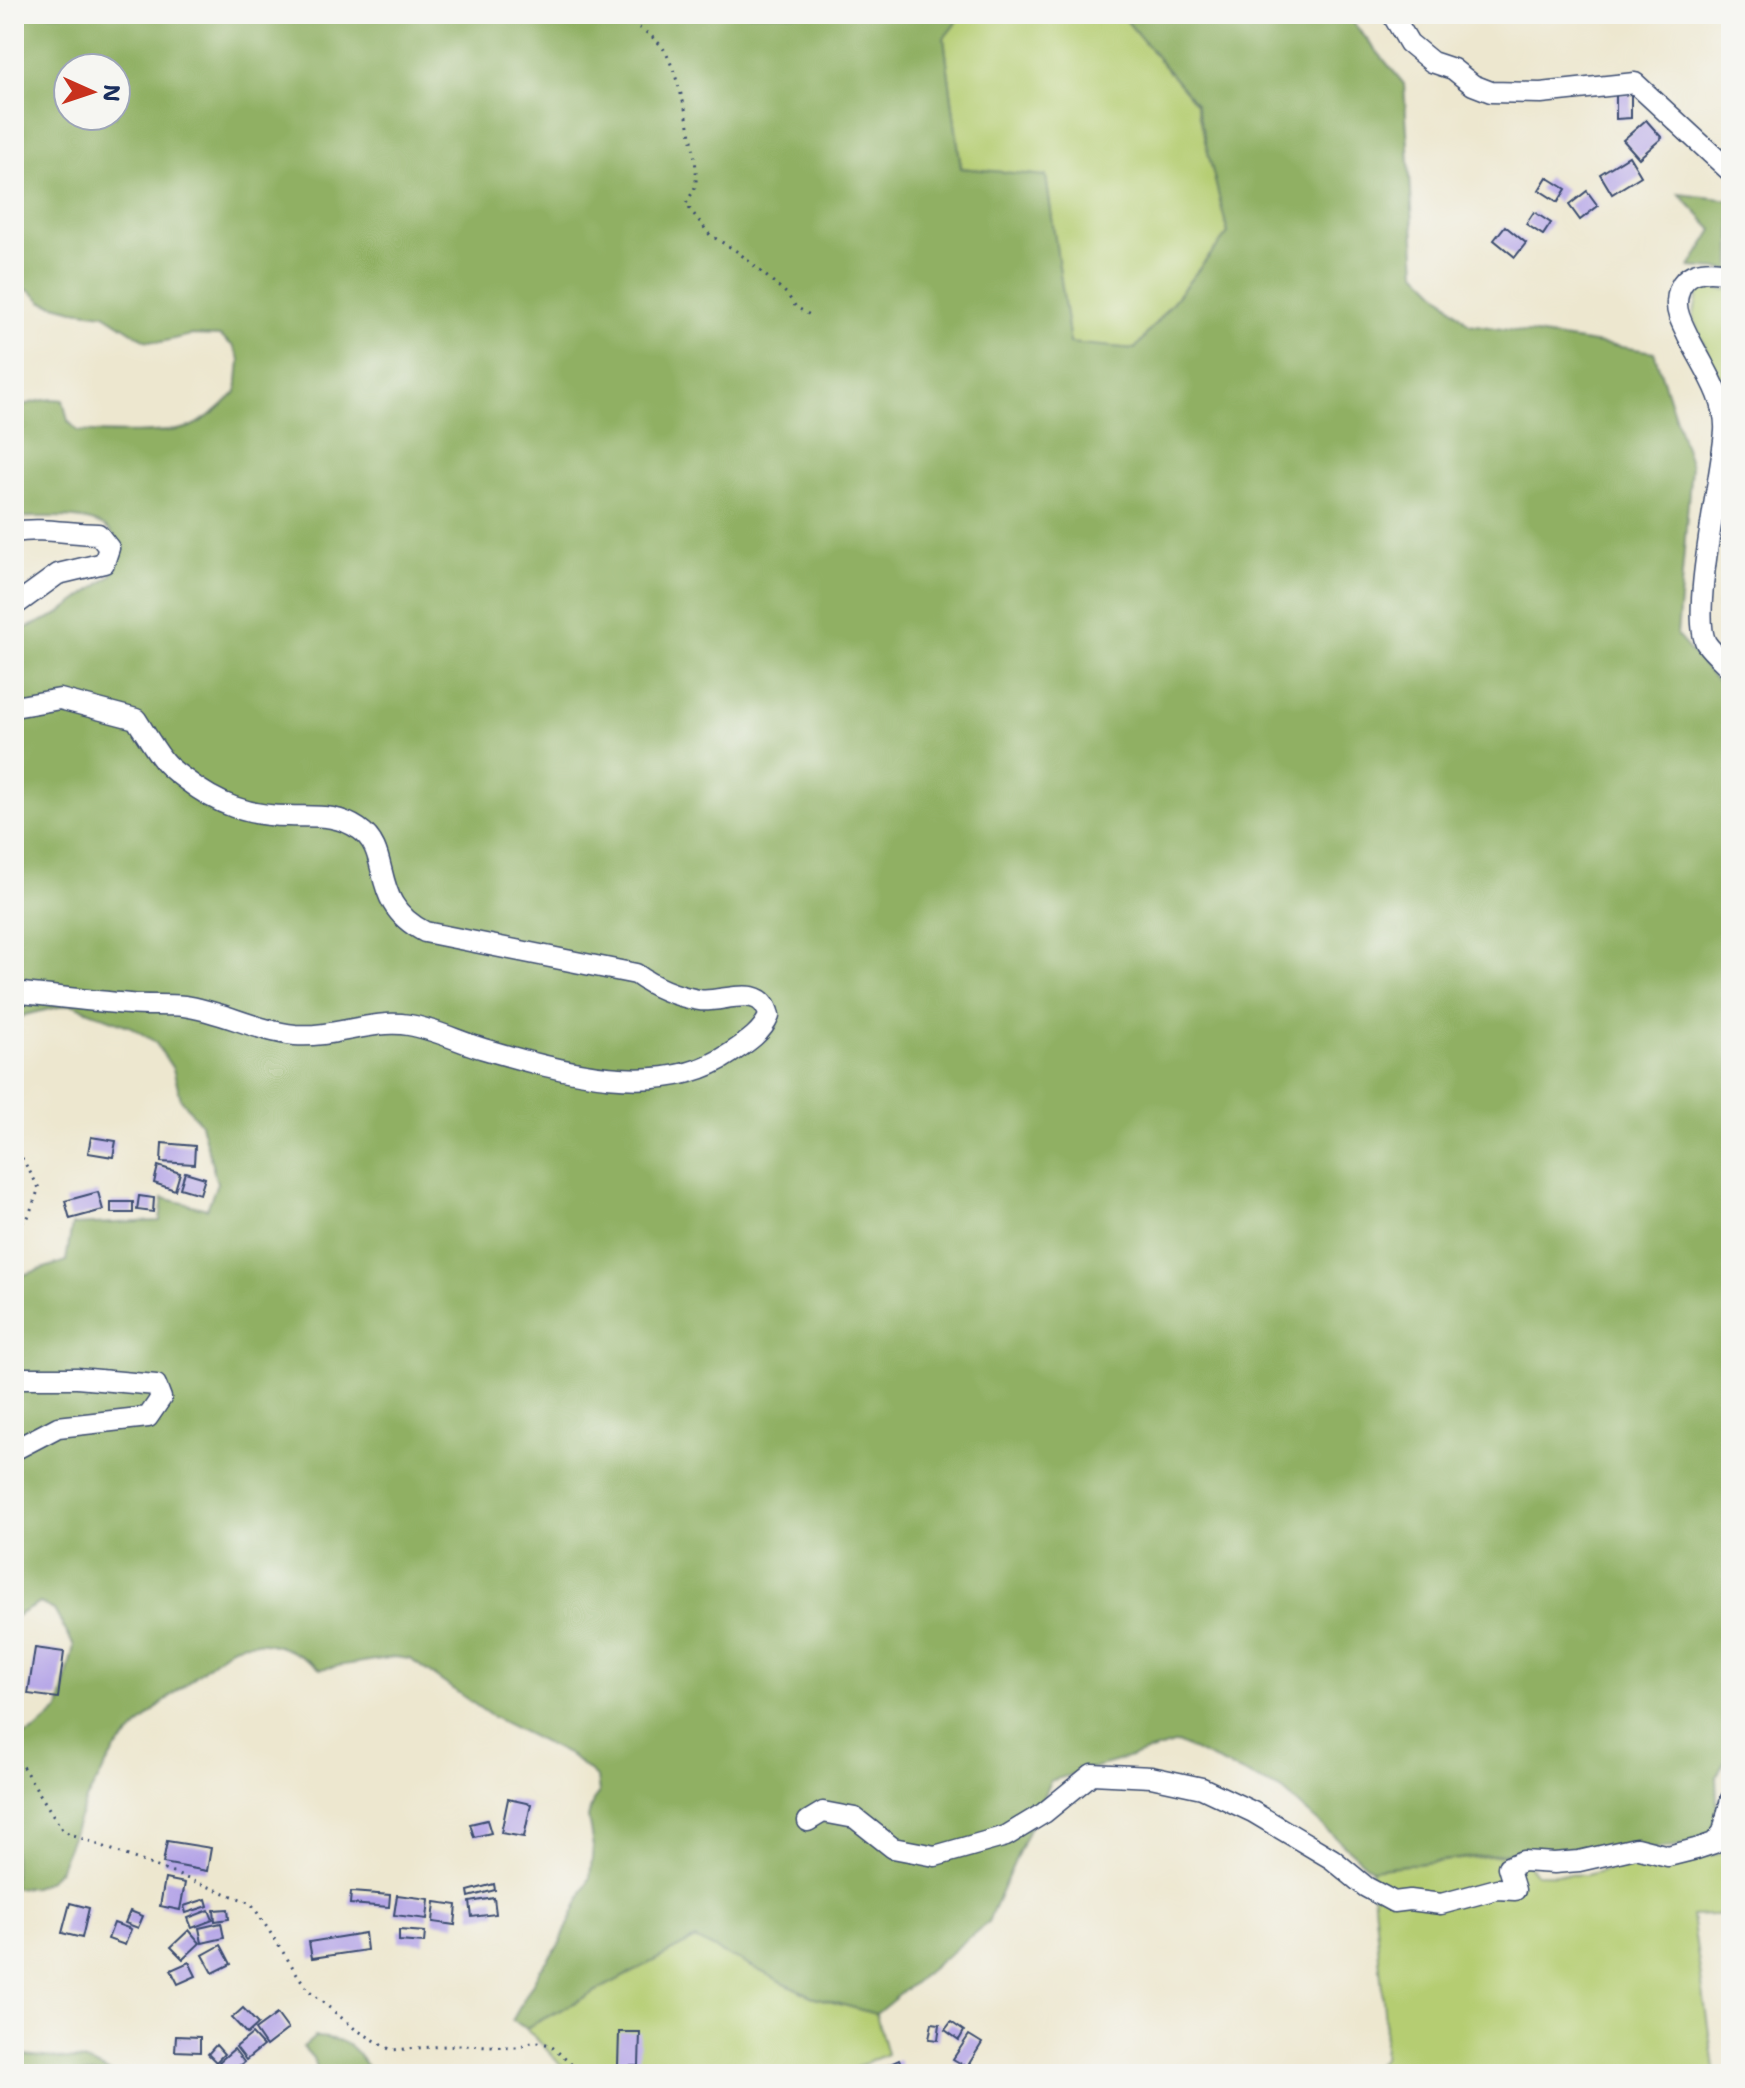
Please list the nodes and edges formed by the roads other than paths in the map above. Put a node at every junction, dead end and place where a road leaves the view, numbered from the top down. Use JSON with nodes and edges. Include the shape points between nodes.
{"nodes":[{"id":1,"x":1392,"y":14,"type":"edge"},
{"id":2,"x":1731,"y":172,"type":"edge"},
{"id":3,"x":1731,"y":274,"type":"edge"},
{"id":4,"x":14,"y":532,"type":"edge"},
{"id":5,"x":14,"y":606,"type":"edge"},
{"id":6,"x":1731,"y":669,"type":"edge"},
{"id":7,"x":14,"y":707,"type":"edge"},
{"id":8,"x":14,"y":992,"type":"edge"},
{"id":9,"x":14,"y":1378,"type":"edge"},
{"id":10,"x":14,"y":1450,"type":"edge"},
{"id":11,"x":1731,"y":1799,"type":"edge"},
{"id":12,"x":808,"y":1821,"type":"dead end"}],
"edges":[{"from":1,"to":2,"type":"street","via":[[1409,43],[1432,62],[1491,92],[1541,93],[1635,83]]},
{"from":3,"to":6,"type":"street","via":[[1710,269],[1691,274],[1677,301],[1680,320],[1719,399],[1725,428],[1702,628],[1707,644]]},
{"from":4,"to":5,"type":"street","via":[[98,534],[109,548],[104,563],[58,574]]},
{"from":7,"to":8,"type":"street","via":[[60,699],[136,719],[165,763],[205,795],[264,816],[345,819],[364,832],[376,852],[391,904],[408,924],[425,932],[636,974],[677,996],[704,1001],[759,998],[769,1016],[752,1038],[720,1061],[688,1074],[648,1079],[553,1066],[411,1025],[298,1035],[186,1006]]},
{"from":9,"to":10,"type":"street","via":[[156,1385],[161,1398],[148,1417],[58,1427]]},
{"from":11,"to":12,"type":"street","via":[[1723,1832],[1714,1843],[1668,1856],[1636,1848],[1579,1861],[1523,1861],[1508,1867],[1515,1890],[1497,1889],[1441,1904],[1394,1902],[1253,1812],[1202,1788],[1151,1777],[1092,1774],[1006,1836],[935,1856],[893,1848],[855,1818],[823,1812]]}]}
